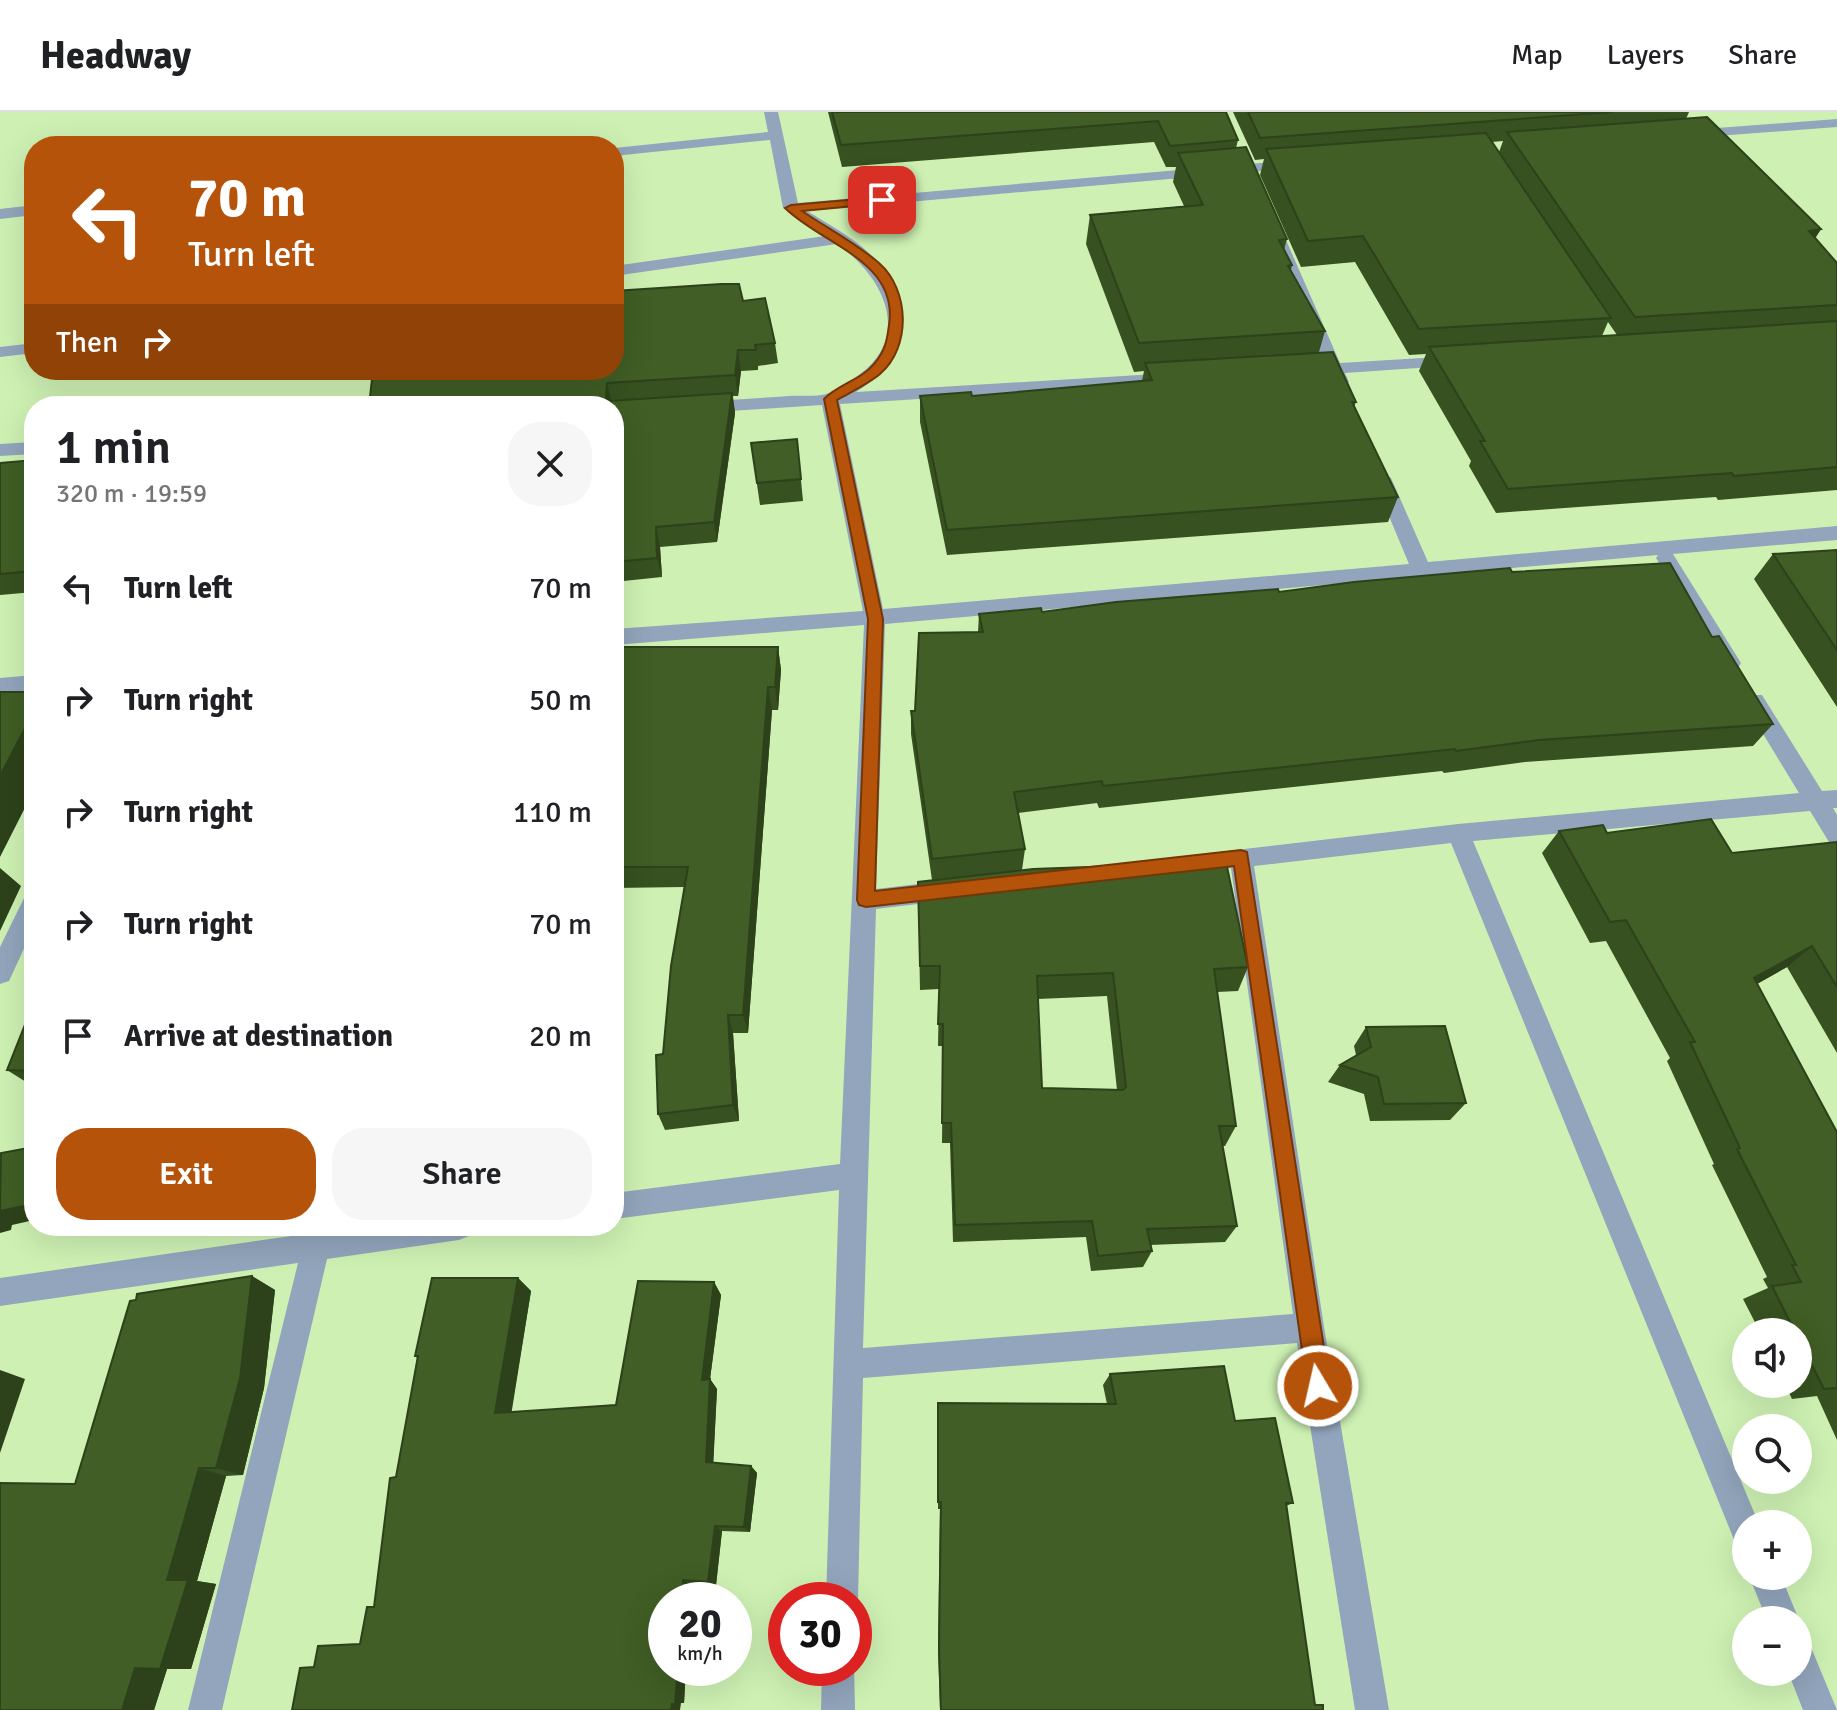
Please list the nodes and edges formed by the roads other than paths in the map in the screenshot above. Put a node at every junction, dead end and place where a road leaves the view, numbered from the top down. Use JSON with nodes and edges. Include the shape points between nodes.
{"nodes":[{"id":1,"x":771,"y":112,"type":"edge"},
{"id":2,"x":1837,"y":123,"type":"edge"},
{"id":3,"x":776,"y":135,"type":"junction"},
{"id":4,"x":1667,"y":136,"type":"edge"},
{"id":5,"x":624,"y":151,"type":"edge"},
{"id":6,"x":1310,"y":163,"type":"edge"},
{"id":7,"x":791,"y":208,"type":"junction"},
{"id":8,"x":24,"y":211,"type":"edge"},
{"id":9,"x":0,"y":214,"type":"edge"},
{"id":10,"x":1272,"y":225,"type":"edge"},
{"id":11,"x":837,"y":239,"type":"junction"},
{"id":12,"x":624,"y":270,"type":"edge"},
{"id":13,"x":5,"y":351,"type":"edge"},
{"id":14,"x":1474,"y":360,"type":"edge"},
{"id":15,"x":1334,"y":368,"type":"junction"},
{"id":16,"x":0,"y":370,"type":"edge"},
{"id":17,"x":1287,"y":371,"type":"edge"},
{"id":18,"x":1192,"y":377,"type":"edge"},
{"id":19,"x":1346,"y":397,"type":"edge"},
{"id":20,"x":830,"y":399,"type":"junction"},
{"id":21,"x":676,"y":408,"type":"edge"},
{"id":22,"x":24,"y":449,"type":"edge"},
{"id":23,"x":0,"y":450,"type":"edge"},
{"id":24,"x":1377,"y":468,"type":"edge"},
{"id":25,"x":1837,"y":533,"type":"edge"},
{"id":26,"x":1660,"y":548,"type":"junction"},
{"id":27,"x":1421,"y":568,"type":"junction"},
{"id":28,"x":875,"y":619,"type":"junction"},
{"id":29,"x":624,"y":636,"type":"edge"},
{"id":30,"x":24,"y":684,"type":"edge"},
{"id":31,"x":0,"y":686,"type":"edge"},
{"id":32,"x":1826,"y":800,"type":"edge"},
{"id":33,"x":1458,"y":833,"type":"junction"},
{"id":34,"x":1837,"y":835,"type":"edge"},
{"id":35,"x":1241,"y":857,"type":"junction"},
{"id":36,"x":1132,"y":870,"type":"edge"},
{"id":37,"x":975,"y":887,"type":"edge"},
{"id":38,"x":866,"y":900,"type":"junction"},
{"id":39,"x":24,"y":922,"type":"edge"},
{"id":40,"x":0,"y":973,"type":"edge"},
{"id":41,"x":853,"y":1175,"type":"junction"},
{"id":42,"x":624,"y":1205,"type":"edge"},
{"id":43,"x":313,"y":1236,"type":"edge"},
{"id":44,"x":319,"y":1236,"type":"edge"},
{"id":45,"x":0,"y":1292,"type":"edge"},
{"id":46,"x":1309,"y":1327,"type":"junction"},
{"id":47,"x":849,"y":1364,"type":"junction"},
{"id":48,"x":1737,"y":1510,"type":"edge"},
{"id":49,"x":843,"y":1582,"type":"edge"},
{"id":50,"x":839,"y":1686,"type":"edge"},
{"id":51,"x":1810,"y":1686,"type":"edge"},
{"id":52,"x":205,"y":1710,"type":"edge"},
{"id":53,"x":838,"y":1710,"type":"edge"},
{"id":54,"x":1372,"y":1710,"type":"edge"},
{"id":55,"x":1820,"y":1710,"type":"edge"}],
"edges":[{"from":1,"to":3,"type":"street"},
{"from":2,"to":4,"type":"street"},
{"from":3,"to":5,"type":"street"},
{"from":3,"to":7,"type":"street"},
{"from":6,"to":7,"type":"street"},
{"from":7,"to":11,"type":"street"},
{"from":8,"to":9,"type":"street"},
{"from":10,"to":15,"type":"street"},
{"from":11,"to":12,"type":"street"},
{"from":11,"to":20,"type":"street","via":[[876,267],[891,287],[897,317],[892,350],[876,371]]},
{"from":13,"to":16,"type":"street"},
{"from":14,"to":15,"type":"street"},
{"from":15,"to":17,"type":"street"},
{"from":15,"to":19,"type":"street"},
{"from":18,"to":20,"type":"street"},
{"from":20,"to":21,"type":"street"},
{"from":20,"to":28,"type":"street"},
{"from":22,"to":23,"type":"street"},
{"from":24,"to":27,"type":"street"},
{"from":25,"to":26,"type":"street"},
{"from":26,"to":27,"type":"street"},
{"from":26,"to":32,"type":"street"},
{"from":27,"to":28,"type":"street"},
{"from":28,"to":29,"type":"street"},
{"from":28,"to":38,"type":"street"},
{"from":30,"to":31,"type":"street"},
{"from":32,"to":33,"type":"street"},
{"from":32,"to":34,"type":"street"},
{"from":33,"to":35,"type":"street"},
{"from":33,"to":48,"type":"street"},
{"from":35,"to":36,"type":"street"},
{"from":35,"to":46,"type":"street"},
{"from":37,"to":38,"type":"street"},
{"from":38,"to":41,"type":"street"},
{"from":39,"to":40,"type":"street"},
{"from":41,"to":42,"type":"street"},
{"from":41,"to":47,"type":"street"},
{"from":43,"to":45,"type":"street"},
{"from":44,"to":52,"type":"street"},
{"from":46,"to":47,"type":"street"},
{"from":46,"to":54,"type":"street"},
{"from":47,"to":49,"type":"street"},
{"from":50,"to":53,"type":"street"},
{"from":51,"to":55,"type":"street"}]}
